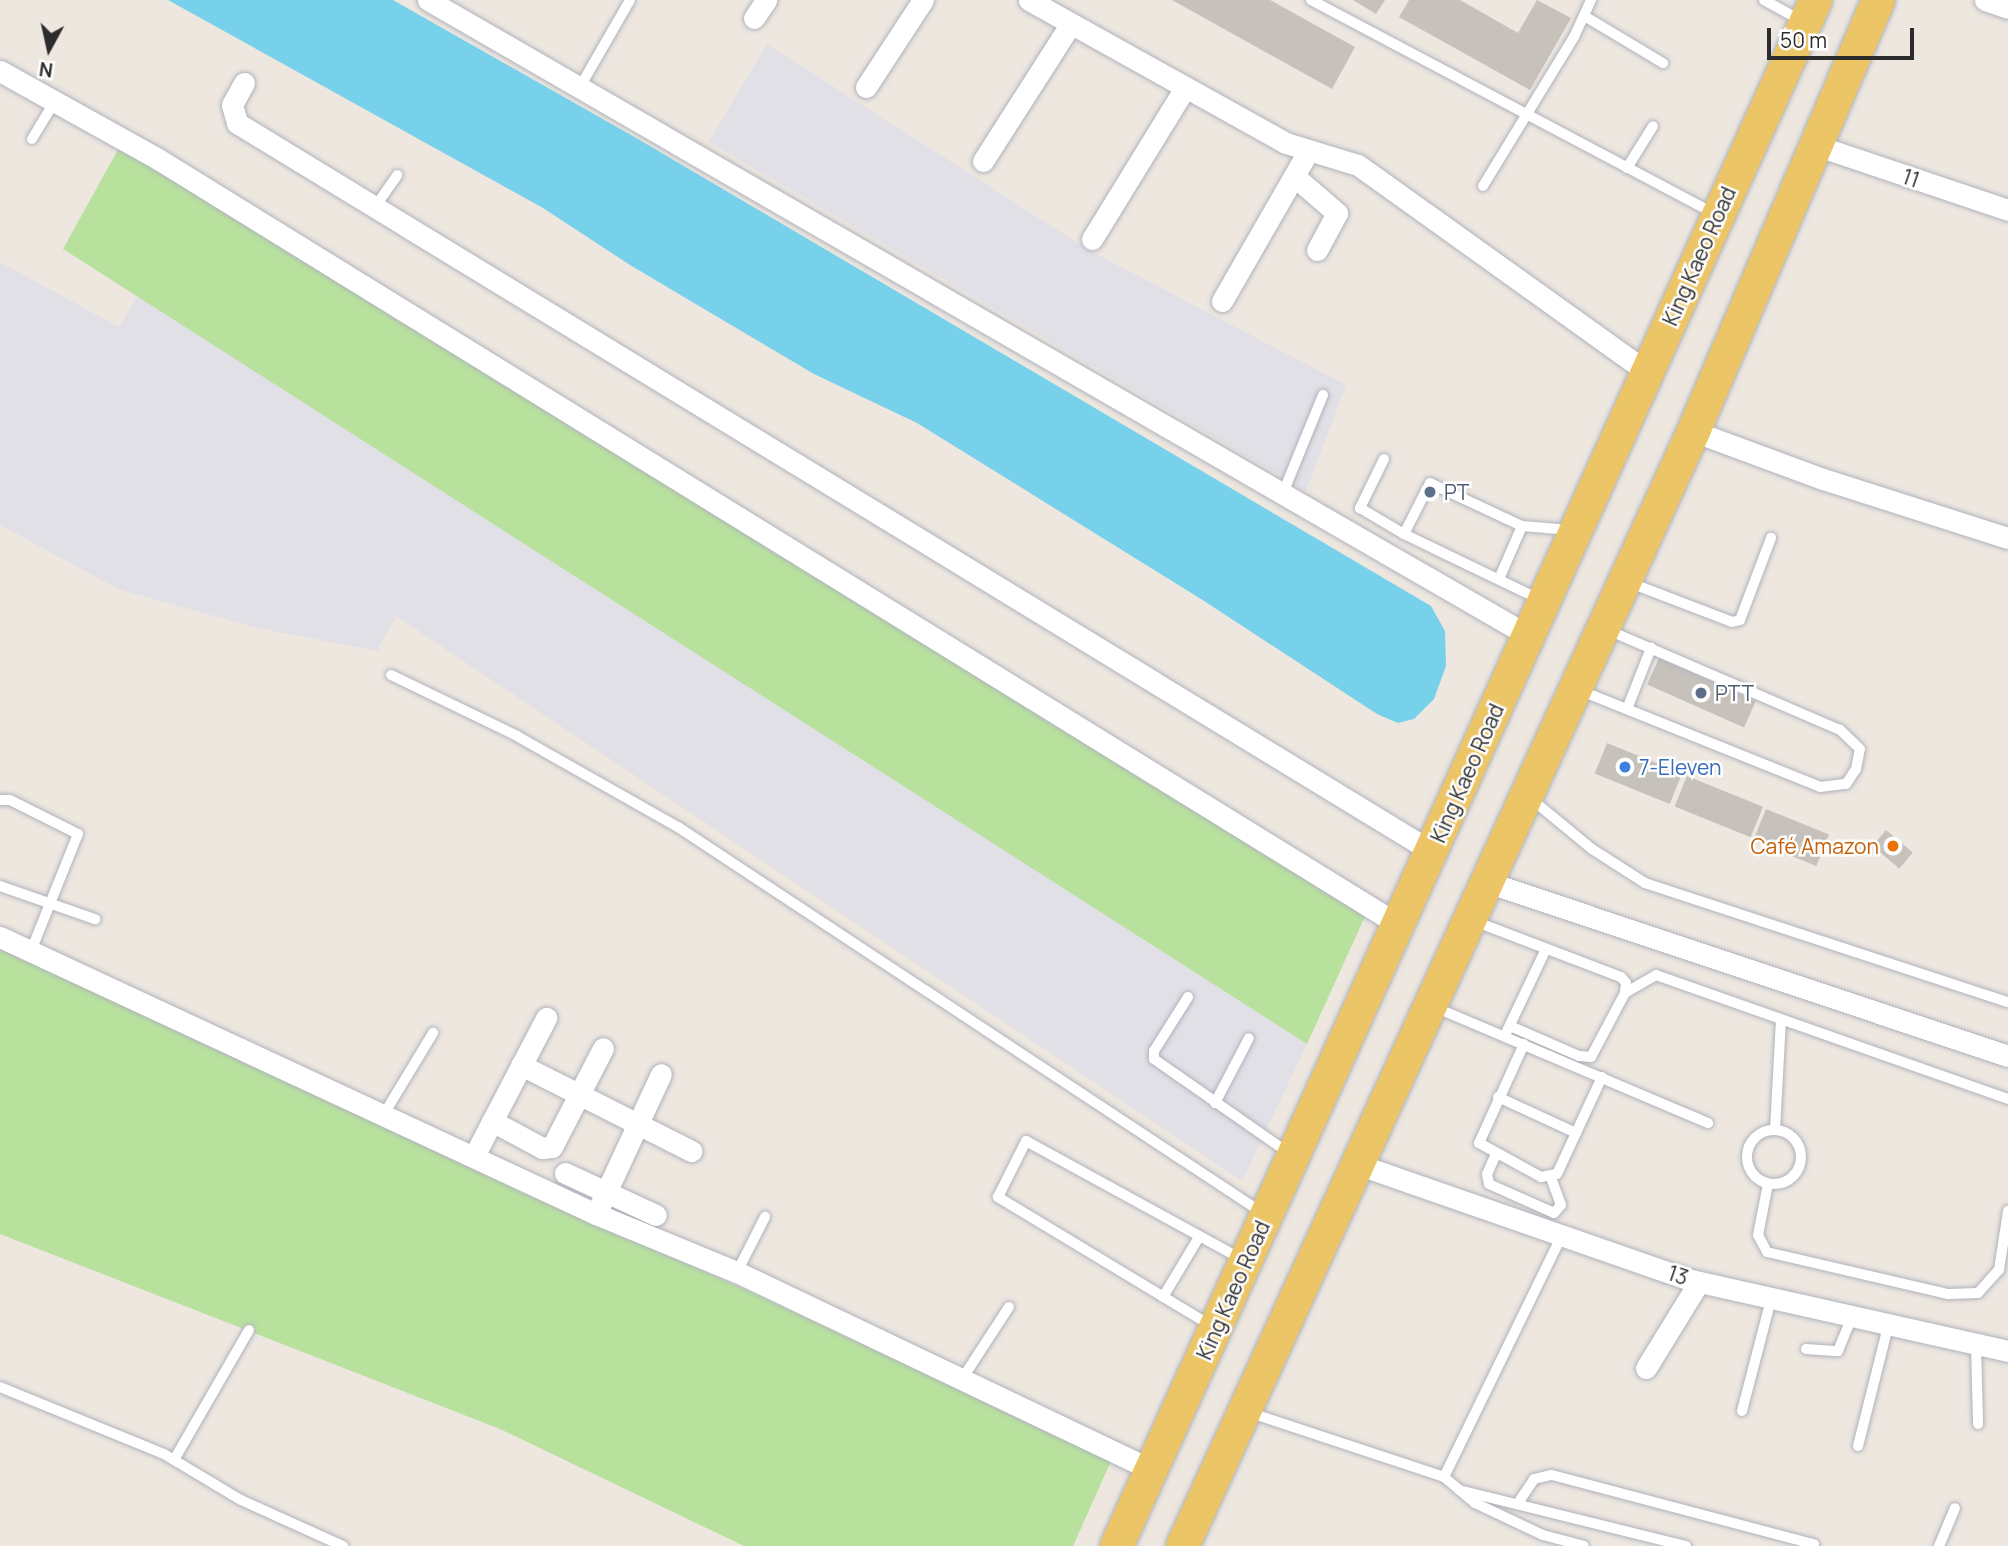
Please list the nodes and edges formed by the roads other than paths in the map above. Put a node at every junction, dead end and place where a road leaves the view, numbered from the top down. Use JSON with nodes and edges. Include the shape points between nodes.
{"nodes":[{"id":1,"x":430,"y":0,"type":"edge"},
{"id":2,"x":630,"y":0,"type":"edge"},
{"id":3,"x":766,"y":0,"type":"edge"},
{"id":4,"x":923,"y":0,"type":"edge"},
{"id":5,"x":1029,"y":0,"type":"edge"},
{"id":6,"x":1311,"y":0,"type":"edge"},
{"id":7,"x":1591,"y":0,"type":"edge"},
{"id":8,"x":1764,"y":0,"type":"edge"},
{"id":9,"x":1878,"y":0,"type":"edge"},
{"id":10,"x":1985,"y":0,"type":"edge"},
{"id":11,"x":2008,"y":8,"type":"edge"},
{"id":12,"x":1810,"y":11,"type":"edge"},
{"id":13,"x":1586,"y":17,"type":"junction"},
{"id":14,"x":754,"y":18,"type":"dead end"},
{"id":15,"x":1070,"y":25,"type":"junction"},
{"id":16,"x":1663,"y":63,"type":"dead end"},
{"id":17,"x":0,"y":71,"type":"edge"},
{"id":18,"x":244,"y":83,"type":"dead end"},
{"id":19,"x":866,"y":87,"type":"dead end"},
{"id":20,"x":580,"y":88,"type":"junction"},
{"id":21,"x":1185,"y":88,"type":"junction"},
{"id":22,"x":55,"y":101,"type":"junction"},
{"id":23,"x":1526,"y":117,"type":"junction"},
{"id":24,"x":1653,"y":126,"type":"dead end"},
{"id":25,"x":32,"y":139,"type":"dead end"},
{"id":26,"x":1815,"y":145,"type":"junction"},
{"id":27,"x":1309,"y":150,"type":"junction"},
{"id":28,"x":983,"y":161,"type":"dead end"},
{"id":29,"x":1627,"y":168,"type":"junction"},
{"id":30,"x":397,"y":175,"type":"dead end"},
{"id":31,"x":1294,"y":176,"type":"junction"},
{"id":32,"x":1483,"y":186,"type":"dead end"},
{"id":33,"x":375,"y":207,"type":"junction"},
{"id":34,"x":2008,"y":210,"type":"edge"},
{"id":35,"x":1718,"y":216,"type":"junction"},
{"id":36,"x":1092,"y":239,"type":"dead end"},
{"id":37,"x":1317,"y":250,"type":"dead end"},
{"id":38,"x":1222,"y":301,"type":"dead end"},
{"id":39,"x":1647,"y":372,"type":"junction"},
{"id":40,"x":1322,"y":395,"type":"dead end"},
{"id":41,"x":1693,"y":431,"type":"junction"},
{"id":42,"x":1384,"y":459,"type":"dead end"},
{"id":43,"x":1283,"y":494,"type":"junction"},
{"id":44,"x":1522,"y":526,"type":"junction"},
{"id":45,"x":1575,"y":530,"type":"junction"},
{"id":46,"x":1404,"y":534,"type":"junction"},
{"id":47,"x":1771,"y":538,"type":"dead end"},
{"id":48,"x":2008,"y":538,"type":"edge"},
{"id":49,"x":1499,"y":579,"type":"junction"},
{"id":50,"x":1623,"y":580,"type":"junction"},
{"id":51,"x":1544,"y":601,"type":"junction"},
{"id":52,"x":1602,"y":628,"type":"junction"},
{"id":53,"x":1529,"y":636,"type":"junction"},
{"id":54,"x":1651,"y":649,"type":"junction"},
{"id":55,"x":391,"y":675,"type":"dead end"},
{"id":56,"x":1574,"y":688,"type":"junction"},
{"id":57,"x":1627,"y":709,"type":"junction"},
{"id":58,"x":1526,"y":794,"type":"junction"},
{"id":59,"x":0,"y":800,"type":"edge"},
{"id":60,"x":1432,"y":851,"type":"junction"},
{"id":61,"x":1487,"y":882,"type":"junction"},
{"id":62,"x":0,"y":886,"type":"edge"},
{"id":63,"x":52,"y":906,"type":"junction"},
{"id":64,"x":95,"y":919,"type":"dead end"},
{"id":65,"x":1468,"y":919,"type":"junction"},
{"id":66,"x":1399,"y":925,"type":"junction"},
{"id":67,"x":0,"y":937,"type":"edge"},
{"id":68,"x":1546,"y":948,"type":"junction"},
{"id":69,"x":31,"y":951,"type":"junction"},
{"id":70,"x":1625,"y":993,"type":"junction"},
{"id":71,"x":1188,"y":997,"type":"dead end"},
{"id":72,"x":2008,"y":1002,"type":"edge"},
{"id":73,"x":1429,"y":1005,"type":"junction"},
{"id":74,"x":546,"y":1018,"type":"dead end"},
{"id":75,"x":1782,"y":1019,"type":"junction"},
{"id":76,"x":1508,"y":1030,"type":"junction"},
{"id":77,"x":433,"y":1033,"type":"dead end"},
{"id":78,"x":1249,"y":1038,"type":"dead end"},
{"id":79,"x":1524,"y":1044,"type":"junction"},
{"id":80,"x":604,"y":1048,"type":"dead end"},
{"id":81,"x":2008,"y":1056,"type":"edge"},
{"id":82,"x":521,"y":1065,"type":"junction"},
{"id":83,"x":661,"y":1074,"type":"dead end"},
{"id":84,"x":1602,"y":1077,"type":"junction"},
{"id":85,"x":579,"y":1097,"type":"junction"},
{"id":86,"x":1498,"y":1097,"type":"junction"},
{"id":87,"x":2008,"y":1099,"type":"edge"},
{"id":88,"x":1215,"y":1103,"type":"junction"},
{"id":89,"x":384,"y":1114,"type":"junction"},
{"id":90,"x":492,"y":1121,"type":"junction"},
{"id":91,"x":1708,"y":1123,"type":"dead end"},
{"id":92,"x":637,"y":1127,"type":"junction"},
{"id":93,"x":1775,"y":1130,"type":"junction"},
{"id":94,"x":1576,"y":1133,"type":"junction"},
{"id":95,"x":691,"y":1151,"type":"dead end"},
{"id":96,"x":1496,"y":1154,"type":"junction"},
{"id":97,"x":474,"y":1156,"type":"junction"},
{"id":98,"x":1295,"y":1157,"type":"junction"},
{"id":99,"x":1357,"y":1164,"type":"junction"},
{"id":100,"x":565,"y":1173,"type":"dead end"},
{"id":101,"x":1551,"y":1178,"type":"junction"},
{"id":102,"x":1768,"y":1184,"type":"junction"},
{"id":103,"x":607,"y":1192,"type":"junction"},
{"id":104,"x":2008,"y":1211,"type":"edge"},
{"id":105,"x":596,"y":1214,"type":"junction"},
{"id":106,"x":656,"y":1215,"type":"dead end"},
{"id":107,"x":1266,"y":1216,"type":"junction"},
{"id":108,"x":765,"y":1217,"type":"dead end"},
{"id":109,"x":1562,"y":1235,"type":"junction"},
{"id":110,"x":1199,"y":1237,"type":"junction"},
{"id":111,"x":1246,"y":1261,"type":"junction"},
{"id":112,"x":737,"y":1272,"type":"junction"},
{"id":113,"x":1699,"y":1282,"type":"junction"},
{"id":114,"x":1163,"y":1297,"type":"junction"},
{"id":115,"x":1770,"y":1300,"type":"junction"},
{"id":116,"x":1009,"y":1307,"type":"dead end"},
{"id":117,"x":1851,"y":1318,"type":"junction"},
{"id":118,"x":1888,"y":1327,"type":"junction"},
{"id":119,"x":1215,"y":1329,"type":"junction"},
{"id":120,"x":248,"y":1330,"type":"dead end"},
{"id":121,"x":1976,"y":1345,"type":"junction"},
{"id":122,"x":1805,"y":1349,"type":"dead end"},
{"id":123,"x":2008,"y":1350,"type":"edge"},
{"id":124,"x":1646,"y":1368,"type":"dead end"},
{"id":125,"x":962,"y":1379,"type":"junction"},
{"id":126,"x":0,"y":1387,"type":"edge"},
{"id":127,"x":1242,"y":1409,"type":"junction"},
{"id":128,"x":1742,"y":1411,"type":"dead end"},
{"id":129,"x":1978,"y":1424,"type":"dead end"},
{"id":130,"x":1858,"y":1446,"type":"dead end"},
{"id":131,"x":174,"y":1460,"type":"junction"},
{"id":132,"x":1152,"y":1470,"type":"junction"},
{"id":133,"x":1444,"y":1477,"type":"junction"},
{"id":134,"x":1459,"y":1490,"type":"junction"},
{"id":135,"x":1518,"y":1503,"type":"junction"},
{"id":136,"x":1955,"y":1508,"type":"dead end"},
{"id":137,"x":1541,"y":1541,"type":"edge"},
{"id":138,"x":1814,"y":1544,"type":"dead end"},
{"id":139,"x":343,"y":1546,"type":"edge"},
{"id":140,"x":1116,"y":1546,"type":"edge"},
{"id":141,"x":1182,"y":1546,"type":"edge"},
{"id":142,"x":1584,"y":1546,"type":"edge"},
{"id":143,"x":1686,"y":1546,"type":"edge"},
{"id":144,"x":1939,"y":1546,"type":"edge"}],
"edges":[{"from":1,"to":20,"type":"street"},
{"from":2,"to":20,"type":"lane"},
{"from":3,"to":14,"type":"street"},
{"from":4,"to":19,"type":"street"},
{"from":5,"to":15,"type":"street"},
{"from":6,"to":23,"type":"lane"},
{"from":7,"to":13,"type":"lane"},
{"from":8,"to":12,"type":"lane"},
{"from":9,"to":26,"type":"main road"},
{"from":10,"to":11,"type":"street"},
{"from":12,"to":35,"type":"main road","name":"King Kaeo Road"},
{"from":13,"to":16,"type":"lane"},
{"from":13,"to":23,"type":"lane"},
{"from":15,"to":21,"type":"street"},
{"from":15,"to":28,"type":"street"},
{"from":17,"to":22,"type":"street"},
{"from":18,"to":33,"type":"street","via":[[232,105],[237,124]]},
{"from":20,"to":43,"type":"street"},
{"from":21,"to":27,"type":"street","via":[[1286,143]]},
{"from":21,"to":36,"type":"street"},
{"from":22,"to":25,"type":"lane"},
{"from":22,"to":66,"type":"street","via":[[559,404]]},
{"from":23,"to":29,"type":"lane"},
{"from":23,"to":32,"type":"lane"},
{"from":24,"to":29,"type":"lane"},
{"from":26,"to":34,"type":"street","name":"11"},
{"from":26,"to":41,"type":"main road"},
{"from":27,"to":31,"type":"street"},
{"from":27,"to":39,"type":"street","via":[[1358,165]]},
{"from":29,"to":35,"type":"lane"},
{"from":30,"to":33,"type":"lane"},
{"from":31,"to":37,"type":"street","via":[[1337,213]]},
{"from":31,"to":38,"type":"street"},
{"from":33,"to":60,"type":"street"},
{"from":35,"to":39,"type":"main road","name":"King Kaeo Road"},
{"from":39,"to":45,"type":"main road","name":"King Kaeo Road"},
{"from":40,"to":43,"type":"lane"},
{"from":41,"to":48,"type":"street","via":[[1823,479]]},
{"from":41,"to":50,"type":"main road"},
{"from":42,"to":46,"type":"lane","via":[[1360,508]]},
{"from":43,"to":53,"type":"street"},
{"from":44,"to":45,"type":"lane"},
{"from":44,"to":46,"type":"lane","via":[[1430,483]]},
{"from":44,"to":49,"type":"lane"},
{"from":45,"to":51,"type":"main road","name":"King Kaeo Road"},
{"from":46,"to":49,"type":"lane"},
{"from":47,"to":50,"type":"lane","via":[[1740,620],[1731,622]]},
{"from":49,"to":51,"type":"lane"},
{"from":50,"to":52,"type":"main road"},
{"from":51,"to":53,"type":"main road","name":"King Kaeo Road"},
{"from":52,"to":54,"type":"lane"},
{"from":52,"to":56,"type":"main road"},
{"from":53,"to":60,"type":"main road","name":"King Kaeo Road"},
{"from":54,"to":57,"type":"lane"},
{"from":54,"to":57,"type":"lane","via":[[1840,730],[1860,749],[1856,769],[1846,784],[1820,787]]},
{"from":55,"to":107,"type":"lane","via":[[517,736],[678,827]]},
{"from":56,"to":57,"type":"lane"},
{"from":56,"to":58,"type":"main road"},
{"from":58,"to":61,"type":"main road"},
{"from":58,"to":72,"type":"lane","via":[[1592,849],[1645,883]]},
{"from":59,"to":63,"type":"lane","via":[[10,800],[78,834]]},
{"from":60,"to":66,"type":"main road","name":"King Kaeo Road"},
{"from":61,"to":65,"type":"main road"},
{"from":61,"to":81,"type":"street"},
{"from":62,"to":63,"type":"lane"},
{"from":63,"to":64,"type":"lane"},
{"from":63,"to":69,"type":"lane"},
{"from":65,"to":68,"type":"lane"},
{"from":65,"to":73,"type":"main road"},
{"from":66,"to":98,"type":"main road","name":"King Kaeo Road"},
{"from":67,"to":69,"type":"street"},
{"from":68,"to":70,"type":"lane","via":[[1621,977]]},
{"from":68,"to":76,"type":"lane"},
{"from":69,"to":89,"type":"street"},
{"from":70,"to":75,"type":"lane","via":[[1656,975]]},
{"from":70,"to":76,"type":"lane","via":[[1591,1057]]},
{"from":71,"to":88,"type":"lane","via":[[1154,1051],[1154,1059]]},
{"from":73,"to":76,"type":"lane"},
{"from":73,"to":99,"type":"main road"},
{"from":74,"to":82,"type":"street"},
{"from":75,"to":87,"type":"lane"},
{"from":75,"to":93,"type":"lane"},
{"from":76,"to":79,"type":"lane"},
{"from":77,"to":89,"type":"lane"},
{"from":78,"to":88,"type":"lane"},
{"from":79,"to":84,"type":"lane"},
{"from":79,"to":86,"type":"lane"},
{"from":80,"to":85,"type":"street"},
{"from":82,"to":85,"type":"street"},
{"from":82,"to":90,"type":"street"},
{"from":83,"to":92,"type":"street"},
{"from":84,"to":91,"type":"lane"},
{"from":84,"to":94,"type":"lane"},
{"from":85,"to":90,"type":"street","via":[[548,1149]]},
{"from":85,"to":92,"type":"street"},
{"from":86,"to":94,"type":"lane"},
{"from":86,"to":96,"type":"lane","via":[[1479,1136],[1479,1143]]},
{"from":88,"to":98,"type":"lane"},
{"from":89,"to":97,"type":"street"},
{"from":90,"to":97,"type":"street"},
{"from":92,"to":95,"type":"street"},
{"from":92,"to":103,"type":"street"},
{"from":93,"to":102,"type":"lane","via":[[1758,1136],[1748,1151],[1750,1169]]},
{"from":93,"to":102,"type":"lane","via":[[1798,1143],[1802,1160],[1788,1181]]},
{"from":94,"to":101,"type":"lane"},
{"from":96,"to":101,"type":"lane"},
{"from":96,"to":101,"type":"lane","via":[[1487,1174],[1489,1184],[1554,1213],[1562,1205]]},
{"from":97,"to":105,"type":"street"},
{"from":98,"to":107,"type":"main road","name":"King Kaeo Road"},
{"from":99,"to":109,"type":"street","name":"13"},
{"from":99,"to":127,"type":"main road"},
{"from":100,"to":103,"type":"street"},
{"from":102,"to":104,"type":"lane","via":[[1758,1235],[1767,1252],[1948,1294],[1978,1293],[1999,1270]]},
{"from":103,"to":105,"type":"street"},
{"from":103,"to":106,"type":"street"},
{"from":105,"to":112,"type":"street"},
{"from":107,"to":111,"type":"main road","name":"King Kaeo Road"},
{"from":108,"to":112,"type":"lane"},
{"from":109,"to":113,"type":"street","name":"13"},
{"from":109,"to":133,"type":"lane"},
{"from":110,"to":111,"type":"lane"},
{"from":110,"to":114,"type":"lane"},
{"from":110,"to":114,"type":"lane","via":[[1027,1141],[998,1196]]},
{"from":111,"to":119,"type":"main road","name":"King Kaeo Road"},
{"from":112,"to":125,"type":"street"},
{"from":113,"to":115,"type":"street","name":"13"},
{"from":113,"to":124,"type":"street"},
{"from":114,"to":119,"type":"lane"},
{"from":115,"to":117,"type":"street","name":"13"},
{"from":115,"to":128,"type":"lane"},
{"from":116,"to":125,"type":"lane"},
{"from":117,"to":118,"type":"street","name":"13"},
{"from":117,"to":122,"type":"lane","via":[[1838,1351]]},
{"from":118,"to":121,"type":"street","name":"13"},
{"from":118,"to":130,"type":"lane"},
{"from":119,"to":132,"type":"main road","name":"King Kaeo Road"},
{"from":120,"to":131,"type":"lane"},
{"from":121,"to":123,"type":"street","name":"13"},
{"from":121,"to":129,"type":"lane"},
{"from":125,"to":132,"type":"street"},
{"from":126,"to":131,"type":"lane"},
{"from":127,"to":133,"type":"lane"},
{"from":127,"to":141,"type":"main road"},
{"from":131,"to":139,"type":"lane","via":[[241,1500]]},
{"from":132,"to":140,"type":"main road","name":"King Kaeo Road"},
{"from":133,"to":134,"type":"lane"},
{"from":134,"to":135,"type":"lane"},
{"from":134,"to":137,"type":"lane"},
{"from":135,"to":138,"type":"lane","via":[[1534,1479],[1552,1475]]},
{"from":135,"to":143,"type":"lane"},
{"from":136,"to":144,"type":"lane"},
{"from":137,"to":142,"type":"lane"}]}
